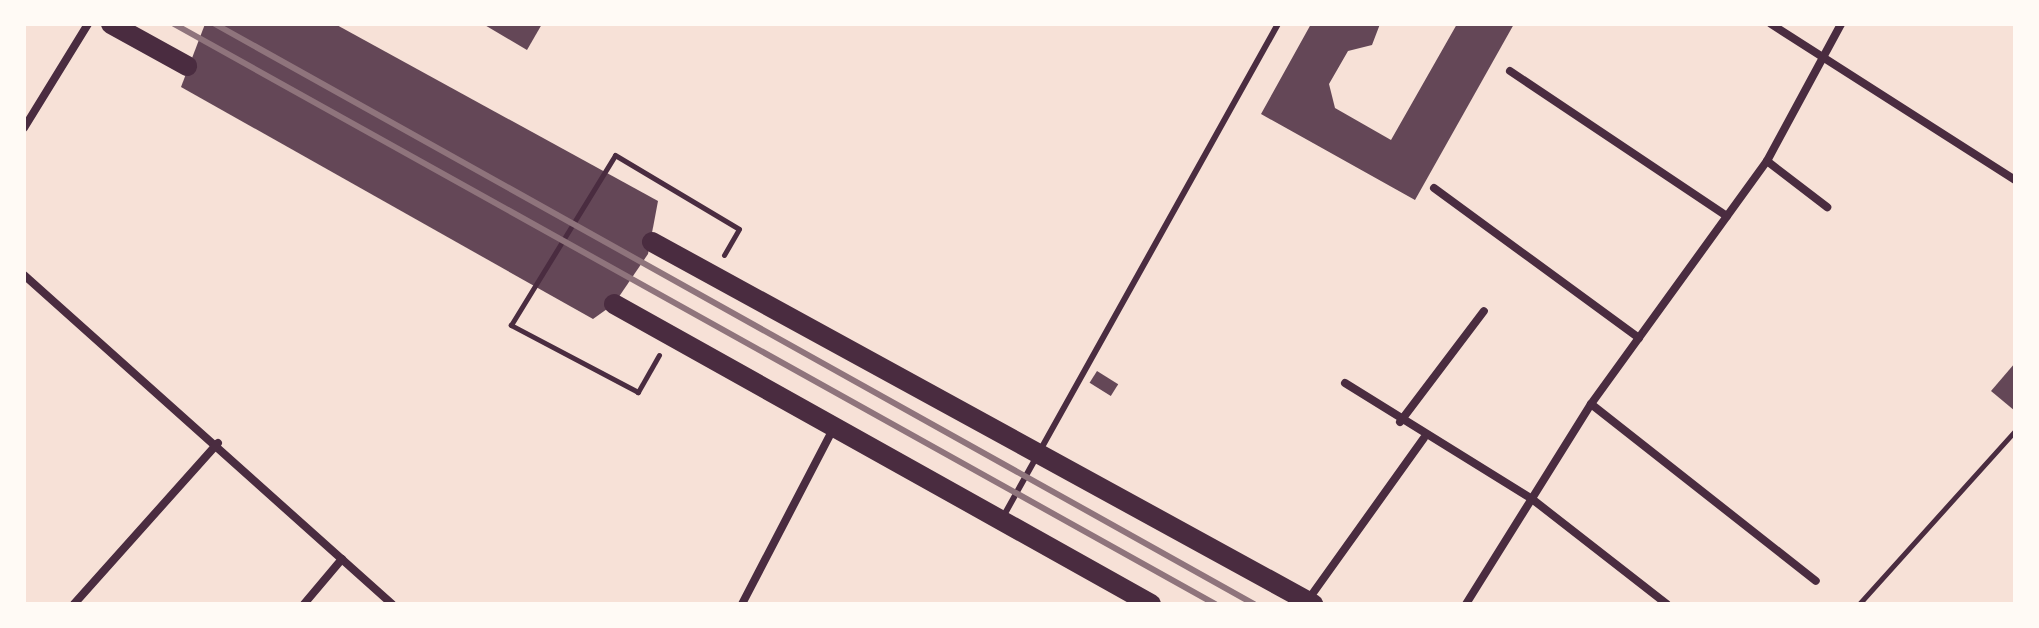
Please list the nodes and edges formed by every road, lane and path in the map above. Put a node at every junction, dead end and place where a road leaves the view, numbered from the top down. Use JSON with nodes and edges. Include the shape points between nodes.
{"nodes":[{"id":1,"x":88,"y":24,"type":"edge"},
{"id":2,"x":111,"y":24,"type":"edge"},
{"id":3,"x":1278,"y":24,"type":"edge"},
{"id":4,"x":1771,"y":24,"type":"edge"},
{"id":5,"x":1841,"y":24,"type":"edge"},
{"id":6,"x":1825,"y":60,"type":"junction"},
{"id":7,"x":187,"y":66,"type":"dead end"},
{"id":8,"x":1510,"y":71,"type":"dead end"},
{"id":9,"x":24,"y":128,"type":"edge"},
{"id":10,"x":1767,"y":161,"type":"junction"},
{"id":11,"x":2015,"y":180,"type":"edge"},
{"id":12,"x":1434,"y":188,"type":"dead end"},
{"id":13,"x":1827,"y":207,"type":"dead end"},
{"id":14,"x":1727,"y":216,"type":"junction"},
{"id":15,"x":652,"y":242,"type":"dead end"},
{"id":16,"x":24,"y":275,"type":"edge"},
{"id":17,"x":712,"y":277,"type":"junction"},
{"id":18,"x":614,"y":304,"type":"dead end"},
{"id":19,"x":1484,"y":311,"type":"dead end"},
{"id":20,"x":670,"y":336,"type":"junction"},
{"id":21,"x":1639,"y":338,"type":"junction"},
{"id":22,"x":1345,"y":383,"type":"dead end"},
{"id":23,"x":1591,"y":404,"type":"junction"},
{"id":24,"x":1400,"y":422,"type":"junction"},
{"id":25,"x":834,"y":429,"type":"junction"},
{"id":26,"x":2014,"y":432,"type":"edge"},
{"id":27,"x":1424,"y":438,"type":"junction"},
{"id":28,"x":218,"y":443,"type":"junction"},
{"id":29,"x":1036,"y":456,"type":"junction"},
{"id":30,"x":1532,"y":499,"type":"junction"},
{"id":31,"x":1000,"y":522,"type":"junction"},
{"id":32,"x":342,"y":559,"type":"junction"},
{"id":33,"x":1816,"y":581,"type":"dead end"},
{"id":34,"x":1310,"y":603,"type":"edge"},
{"id":35,"x":74,"y":604,"type":"edge"},
{"id":36,"x":304,"y":604,"type":"edge"},
{"id":37,"x":392,"y":604,"type":"edge"},
{"id":38,"x":742,"y":604,"type":"edge"},
{"id":39,"x":1151,"y":604,"type":"edge"},
{"id":40,"x":1466,"y":604,"type":"edge"},
{"id":41,"x":1667,"y":604,"type":"edge"},
{"id":42,"x":1859,"y":604,"type":"edge"}],
"edges":[{"from":1,"to":9,"type":"street"},
{"from":2,"to":7,"type":"main road"},
{"from":3,"to":29,"type":"lane"},
{"from":4,"to":6,"type":"street"},
{"from":5,"to":6,"type":"street"},
{"from":6,"to":10,"type":"street"},
{"from":6,"to":11,"type":"street","via":[[1866,78]]},
{"from":8,"to":14,"type":"street"},
{"from":10,"to":13,"type":"street"},
{"from":10,"to":14,"type":"street"},
{"from":12,"to":21,"type":"street"},
{"from":14,"to":21,"type":"street"},
{"from":15,"to":17,"type":"main road"},
{"from":16,"to":28,"type":"street"},
{"from":17,"to":20,"type":"path","via":[[739,229],[615,155],[511,325],[638,392]]},
{"from":17,"to":29,"type":"main road"},
{"from":18,"to":20,"type":"main road"},
{"from":19,"to":24,"type":"street"},
{"from":20,"to":25,"type":"main road"},
{"from":21,"to":23,"type":"street"},
{"from":22,"to":24,"type":"street"},
{"from":23,"to":30,"type":"street"},
{"from":23,"to":33,"type":"street"},
{"from":24,"to":27,"type":"street"},
{"from":25,"to":31,"type":"main road"},
{"from":25,"to":38,"type":"street"},
{"from":26,"to":42,"type":"path"},
{"from":27,"to":30,"type":"street"},
{"from":27,"to":34,"type":"street"},
{"from":28,"to":32,"type":"street"},
{"from":28,"to":35,"type":"street"},
{"from":29,"to":31,"type":"lane"},
{"from":29,"to":34,"type":"main road"},
{"from":30,"to":40,"type":"street"},
{"from":30,"to":41,"type":"street"},
{"from":31,"to":39,"type":"main road"},
{"from":32,"to":36,"type":"street"},
{"from":32,"to":37,"type":"street"}]}
